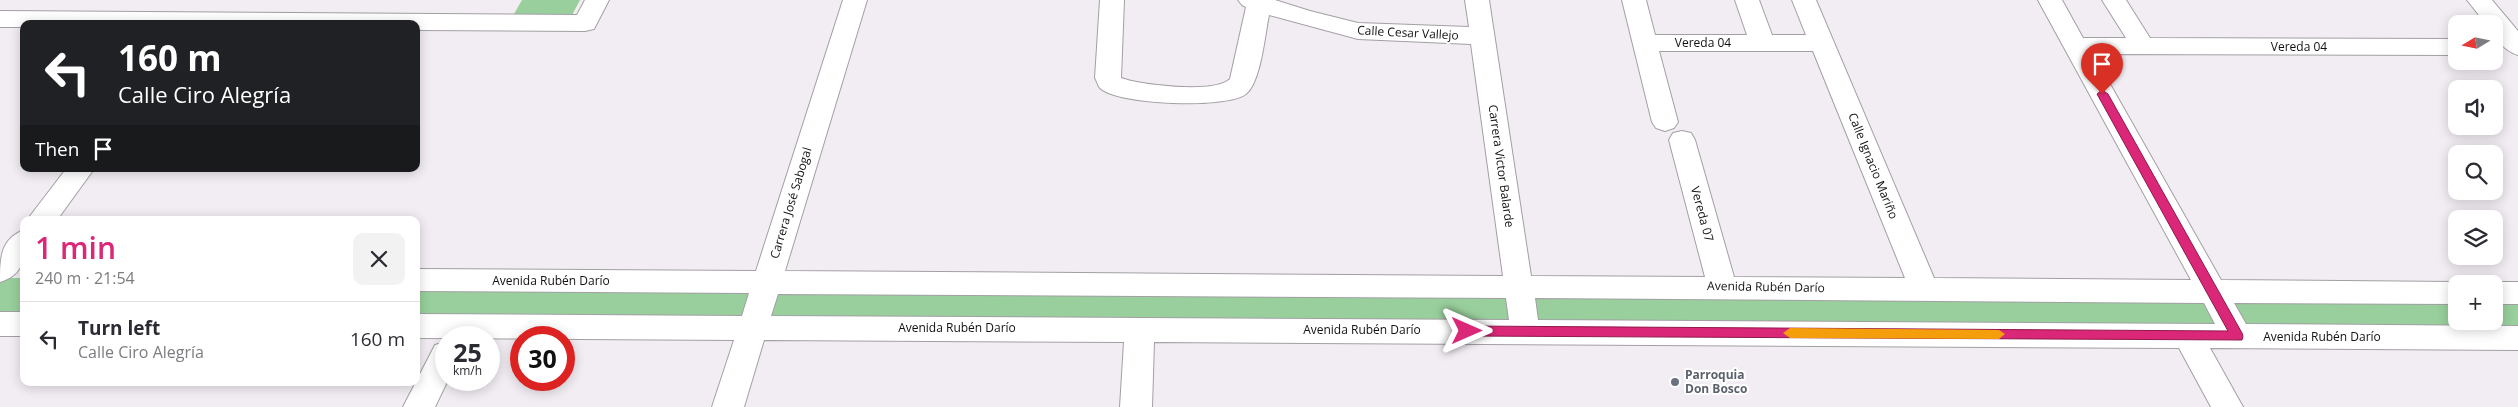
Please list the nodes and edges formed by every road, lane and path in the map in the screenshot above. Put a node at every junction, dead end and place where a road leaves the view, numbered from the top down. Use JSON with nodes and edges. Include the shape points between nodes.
{"nodes":[{"id":1,"x":216,"y":0,"type":"edge"},
{"id":2,"x":505,"y":0,"type":"edge"},
{"id":3,"x":597,"y":0,"type":"edge"},
{"id":4,"x":855,"y":0,"type":"edge"},
{"id":5,"x":1112,"y":0,"type":"edge"},
{"id":6,"x":1477,"y":0,"type":"edge"},
{"id":7,"x":1634,"y":0,"type":"edge"},
{"id":8,"x":1747,"y":0,"type":"edge"},
{"id":9,"x":1804,"y":0,"type":"edge"},
{"id":10,"x":2050,"y":0,"type":"edge"},
{"id":11,"x":2114,"y":0,"type":"edge"},
{"id":12,"x":2479,"y":0,"type":"edge"},
{"id":13,"x":1254,"y":2,"type":"edge"},
{"id":14,"x":0,"y":19,"type":"edge"},
{"id":15,"x":66,"y":20,"type":"edge"},
{"id":16,"x":200,"y":20,"type":"edge"},
{"id":17,"x":420,"y":22,"type":"edge"},
{"id":18,"x":491,"y":22,"type":"junction"},
{"id":19,"x":1482,"y":36,"type":"junction"},
{"id":20,"x":1762,"y":42,"type":"junction"},
{"id":21,"x":1644,"y":43,"type":"junction"},
{"id":22,"x":1822,"y":43,"type":"junction"},
{"id":23,"x":2076,"y":46,"type":"junction"},
{"id":24,"x":2143,"y":46,"type":"junction"},
{"id":25,"x":2448,"y":47,"type":"edge"},
{"id":26,"x":2503,"y":47,"type":"edge"},
{"id":27,"x":2518,"y":47,"type":"edge"},
{"id":28,"x":80,"y":172,"type":"edge"},
{"id":29,"x":44,"y":216,"type":"edge"},
{"id":30,"x":20,"y":246,"type":"edge"},
{"id":31,"x":0,"y":271,"type":"edge"},
{"id":32,"x":0,"y":278,"type":"edge"},
{"id":33,"x":20,"y":278,"type":"edge"},
{"id":34,"x":420,"y":280,"type":"edge"},
{"id":35,"x":766,"y":282,"type":"junction"},
{"id":36,"x":1518,"y":286,"type":"junction"},
{"id":37,"x":1722,"y":287,"type":"junction"},
{"id":38,"x":1924,"y":289,"type":"junction"},
{"id":39,"x":2212,"y":291,"type":"junction"},
{"id":40,"x":2448,"y":293,"type":"edge"},
{"id":41,"x":2503,"y":293,"type":"edge"},
{"id":42,"x":2518,"y":293,"type":"edge"},
{"id":43,"x":0,"y":324,"type":"edge"},
{"id":44,"x":20,"y":324,"type":"edge"},
{"id":45,"x":420,"y":327,"type":"edge"},
{"id":46,"x":752,"y":327,"type":"junction"},
{"id":47,"x":1140,"y":328,"type":"junction"},
{"id":48,"x":435,"y":329,"type":"edge"},
{"id":49,"x":500,"y":331,"type":"edge"},
{"id":50,"x":1525,"y":331,"type":"junction"},
{"id":51,"x":2188,"y":336,"type":"junction"},
{"id":52,"x":2237,"y":336,"type":"junction"},
{"id":53,"x":2518,"y":338,"type":"edge"},
{"id":54,"x":435,"y":376,"type":"edge"},
{"id":55,"x":420,"y":407,"type":"edge"},
{"id":56,"x":728,"y":407,"type":"edge"},
{"id":57,"x":1136,"y":407,"type":"edge"},
{"id":58,"x":2227,"y":407,"type":"edge"}],
"edges":[{"from":1,"to":16,"type":"street"},
{"from":2,"to":18,"type":"street"},
{"from":3,"to":18,"type":"street","via":[[585,23]]},
{"from":4,"to":35,"type":"street","name":"Carrera José Sabogal"},
{"from":5,"to":13,"type":"street","via":[[1110,83],[1131,90],[1181,94],[1226,92],[1242,82]]},
{"from":6,"to":19,"type":"street","name":"Carrera Victor Balarde"},
{"from":7,"to":21,"type":"street","name":"Vereda 07"},
{"from":8,"to":20,"type":"street"},
{"from":9,"to":22,"type":"street","name":"Calle Ignacio Mariño"},
{"from":10,"to":23,"type":"street"},
{"from":11,"to":24,"type":"street"},
{"from":12,"to":27,"type":"street"},
{"from":13,"to":19,"type":"street","name":"Calle Cesar Vallejo","via":[[1358,31]]},
{"from":14,"to":15,"type":"street"},
{"from":17,"to":18,"type":"street"},
{"from":19,"to":36,"type":"street","name":"Carrera Victor Balarde"},
{"from":20,"to":21,"type":"street","name":"Vereda 04"},
{"from":20,"to":22,"type":"street"},
{"from":21,"to":37,"type":"street","name":"Vereda 07"},
{"from":22,"to":38,"type":"street","name":"Calle Ignacio Mariño"},
{"from":23,"to":24,"type":"street","name":"Vereda 04"},
{"from":23,"to":39,"type":"street"},
{"from":24,"to":25,"type":"street","name":"Vereda 04"},
{"from":26,"to":27,"type":"street"},
{"from":28,"to":29,"type":"street"},
{"from":30,"to":31,"type":"street"},
{"from":32,"to":33,"type":"street"},
{"from":34,"to":35,"type":"street","name":"Avenida Rubén Darío"},
{"from":35,"to":36,"type":"street","name":"Avenida Rubén Darío"},
{"from":35,"to":46,"type":"street","name":"Carrera José Sabogal"},
{"from":36,"to":37,"type":"street","name":"Avenida Rubén Darío"},
{"from":36,"to":50,"type":"street","name":"Carrera Victor Balarde"},
{"from":37,"to":38,"type":"street","name":"Avenida Rubén Darío"},
{"from":38,"to":39,"type":"street","name":"Avenida Rubén Darío"},
{"from":39,"to":40,"type":"street","name":"Avenida Rubén Darío"},
{"from":39,"to":52,"type":"street"},
{"from":41,"to":42,"type":"street"},
{"from":43,"to":44,"type":"street"},
{"from":45,"to":48,"type":"street","name":"Avenida Rubén Darío"},
{"from":46,"to":47,"type":"street","name":"Avenida Rubén Darío"},
{"from":46,"to":49,"type":"street","name":"Avenida Rubén Darío"},
{"from":46,"to":56,"type":"street","name":"Carrera José Sabogal"},
{"from":47,"to":50,"type":"street","name":"Avenida Rubén Darío"},
{"from":47,"to":57,"type":"street"},
{"from":50,"to":51,"type":"street","name":"Avenida Rubén Darío"},
{"from":51,"to":52,"type":"street","name":"Avenida Rubén Darío"},
{"from":51,"to":58,"type":"street"},
{"from":52,"to":53,"type":"street","name":"Avenida Rubén Darío"},
{"from":54,"to":55,"type":"street"}]}
